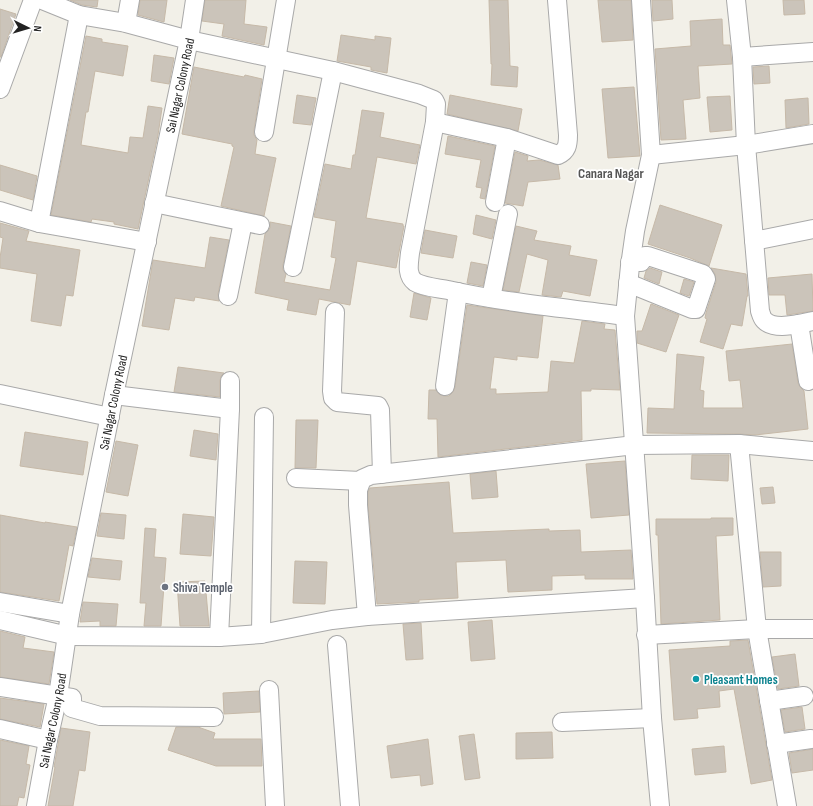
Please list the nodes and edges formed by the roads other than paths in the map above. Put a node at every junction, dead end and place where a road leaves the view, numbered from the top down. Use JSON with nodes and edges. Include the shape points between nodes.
{"nodes":[{"id":1,"x":33,"y":0,"type":"edge"},
{"id":2,"x":42,"y":0,"type":"edge"},
{"id":3,"x":130,"y":0,"type":"edge"},
{"id":4,"x":194,"y":0,"type":"edge"},
{"id":5,"x":286,"y":0,"type":"edge"},
{"id":6,"x":557,"y":0,"type":"edge"},
{"id":7,"x":641,"y":0,"type":"edge"},
{"id":8,"x":736,"y":0,"type":"edge"},
{"id":9,"x":79,"y":14,"type":"junction"},
{"id":10,"x":126,"y":23,"type":"junction"},
{"id":11,"x":189,"y":40,"type":"junction"},
{"id":12,"x":813,"y":52,"type":"edge"},
{"id":13,"x":742,"y":57,"type":"junction"},
{"id":14,"x":277,"y":59,"type":"junction"},
{"id":15,"x":333,"y":72,"type":"junction"},
{"id":16,"x":1,"y":81,"type":"edge"},
{"id":17,"x":435,"y":122,"type":"junction"},
{"id":18,"x":264,"y":132,"type":"dead end"},
{"id":19,"x":813,"y":134,"type":"edge"},
{"id":20,"x":507,"y":138,"type":"junction"},
{"id":21,"x":746,"y":145,"type":"junction"},
{"id":22,"x":651,"y":155,"type":"junction"},
{"id":23,"x":495,"y":202,"type":"dead end"},
{"id":24,"x":154,"y":203,"type":"junction"},
{"id":25,"x":0,"y":211,"type":"edge"},
{"id":26,"x":508,"y":214,"type":"dead end"},
{"id":27,"x":39,"y":223,"type":"junction"},
{"id":28,"x":813,"y":229,"type":"edge"},
{"id":29,"x":754,"y":241,"type":"junction"},
{"id":30,"x":147,"y":242,"type":"junction"},
{"id":31,"x":630,"y":262,"type":"junction"},
{"id":32,"x":293,"y":267,"type":"dead end"},
{"id":33,"x":628,"y":283,"type":"junction"},
{"id":34,"x":458,"y":292,"type":"junction"},
{"id":35,"x":228,"y":296,"type":"dead end"},
{"id":36,"x":491,"y":298,"type":"junction"},
{"id":37,"x":334,"y":312,"type":"dead end"},
{"id":38,"x":625,"y":316,"type":"junction"},
{"id":39,"x":806,"y":322,"type":"edge"},
{"id":40,"x":230,"y":381,"type":"dead end"},
{"id":41,"x":808,"y":381,"type":"dead end"},
{"id":42,"x":445,"y":386,"type":"dead end"},
{"id":43,"x":0,"y":394,"type":"edge"},
{"id":44,"x":114,"y":395,"type":"junction"},
{"id":45,"x":230,"y":409,"type":"junction"},
{"id":46,"x":110,"y":417,"type":"junction"},
{"id":47,"x":264,"y":417,"type":"dead end"},
{"id":48,"x":739,"y":444,"type":"junction"},
{"id":49,"x":635,"y":445,"type":"junction"},
{"id":50,"x":813,"y":451,"type":"edge"},
{"id":51,"x":382,"y":474,"type":"junction"},
{"id":52,"x":296,"y":478,"type":"dead end"},
{"id":53,"x":361,"y":481,"type":"junction"},
{"id":54,"x":645,"y":598,"type":"junction"},
{"id":55,"x":3,"y":612,"type":"edge"},
{"id":56,"x":70,"y":614,"type":"junction"},
{"id":57,"x":367,"y":616,"type":"junction"},
{"id":58,"x":757,"y":629,"type":"junction"},
{"id":59,"x":813,"y":629,"type":"edge"},
{"id":60,"x":261,"y":634,"type":"junction"},
{"id":61,"x":68,"y":636,"type":"junction"},
{"id":62,"x":646,"y":636,"type":"junction"},
{"id":63,"x":219,"y":637,"type":"junction"},
{"id":64,"x":337,"y":645,"type":"dead end"},
{"id":65,"x":0,"y":688,"type":"edge"},
{"id":66,"x":269,"y":690,"type":"dead end"},
{"id":67,"x":58,"y":696,"type":"junction"},
{"id":68,"x":804,"y":696,"type":"dead end"},
{"id":69,"x":769,"y":701,"type":"junction"},
{"id":70,"x":214,"y":717,"type":"dead end"},
{"id":71,"x":652,"y":718,"type":"junction"},
{"id":72,"x":562,"y":722,"type":"dead end"},
{"id":73,"x":0,"y":729,"type":"edge"},
{"id":74,"x":811,"y":739,"type":"dead end"},
{"id":75,"x":48,"y":740,"type":"junction"},
{"id":76,"x":776,"y":744,"type":"junction"},
{"id":77,"x":36,"y":806,"type":"edge"},
{"id":78,"x":275,"y":806,"type":"edge"},
{"id":79,"x":350,"y":806,"type":"edge"},
{"id":80,"x":660,"y":806,"type":"edge"},
{"id":81,"x":787,"y":806,"type":"edge"}],
"edges":[{"from":1,"to":16,"type":"street"},
{"from":2,"to":9,"type":"street"},
{"from":3,"to":10,"type":"street"},
{"from":4,"to":11,"type":"street","name":"Sai Nagar Colony Road"},
{"from":5,"to":14,"type":"street"},
{"from":6,"to":20,"type":"street","via":[[568,145],[558,155]]},
{"from":7,"to":22,"type":"street"},
{"from":8,"to":13,"type":"street"},
{"from":9,"to":10,"type":"street"},
{"from":9,"to":27,"type":"street"},
{"from":10,"to":11,"type":"street"},
{"from":11,"to":14,"type":"street"},
{"from":11,"to":24,"type":"street","name":"Sai Nagar Colony Road"},
{"from":12,"to":13,"type":"street"},
{"from":13,"to":21,"type":"street"},
{"from":14,"to":15,"type":"street"},
{"from":14,"to":18,"type":"street"},
{"from":15,"to":17,"type":"street","via":[[428,97],[436,104]]},
{"from":15,"to":32,"type":"street"},
{"from":17,"to":20,"type":"street"},
{"from":17,"to":34,"type":"street","via":[[409,269],[411,277],[416,282]]},
{"from":19,"to":21,"type":"street"},
{"from":20,"to":23,"type":"street"},
{"from":21,"to":22,"type":"street"},
{"from":21,"to":29,"type":"street"},
{"from":22,"to":31,"type":"street"},
{"from":24,"to":30,"type":"street","name":"Sai Nagar Colony Road"},
{"from":24,"to":35,"type":"street","via":[[251,223]]},
{"from":25,"to":27,"type":"street"},
{"from":26,"to":36,"type":"street"},
{"from":27,"to":30,"type":"street"},
{"from":28,"to":29,"type":"street"},
{"from":29,"to":39,"type":"street","via":[[760,311],[764,320],[784,326]]},
{"from":30,"to":44,"type":"street","name":"Sai Nagar Colony Road"},
{"from":31,"to":33,"type":"street"},
{"from":31,"to":33,"type":"street","via":[[641,262],[648,256],[703,274],[706,279],[696,309]]},
{"from":33,"to":38,"type":"street"},
{"from":34,"to":36,"type":"street"},
{"from":34,"to":42,"type":"street"},
{"from":36,"to":38,"type":"street"},
{"from":37,"to":51,"type":"street","via":[[333,398],[337,402],[378,406]]},
{"from":38,"to":49,"type":"street"},
{"from":39,"to":41,"type":"street"},
{"from":40,"to":45,"type":"street"},
{"from":43,"to":46,"type":"street"},
{"from":44,"to":45,"type":"street"},
{"from":44,"to":46,"type":"street","name":"Sai Nagar Colony Road"},
{"from":45,"to":63,"type":"street"},
{"from":46,"to":56,"type":"street","name":"Sai Nagar Colony Road"},
{"from":47,"to":60,"type":"street"},
{"from":48,"to":49,"type":"street"},
{"from":48,"to":50,"type":"street"},
{"from":48,"to":58,"type":"street"},
{"from":49,"to":51,"type":"street"},
{"from":49,"to":54,"type":"street"},
{"from":51,"to":53,"type":"street","via":[[371,475]]},
{"from":52,"to":53,"type":"street"},
{"from":53,"to":57,"type":"street","via":[[358,505]]},
{"from":54,"to":57,"type":"street"},
{"from":54,"to":62,"type":"street"},
{"from":55,"to":56,"type":"street"},
{"from":55,"to":61,"type":"street"},
{"from":56,"to":61,"type":"street","name":"Sai Nagar Colony Road"},
{"from":57,"to":60,"type":"street"},
{"from":58,"to":59,"type":"street"},
{"from":58,"to":62,"type":"street"},
{"from":58,"to":69,"type":"street"},
{"from":60,"to":63,"type":"street"},
{"from":61,"to":63,"type":"street"},
{"from":61,"to":67,"type":"street","name":"Sai Nagar Colony Road"},
{"from":62,"to":71,"type":"street"},
{"from":64,"to":79,"type":"street"},
{"from":65,"to":67,"type":"street"},
{"from":66,"to":78,"type":"street"},
{"from":67,"to":70,"type":"street","via":[[72,698],[72,708],[100,716]]},
{"from":67,"to":75,"type":"street","name":"Sai Nagar Colony Road"},
{"from":68,"to":69,"type":"street"},
{"from":69,"to":76,"type":"street"},
{"from":71,"to":72,"type":"street"},
{"from":71,"to":80,"type":"street"},
{"from":73,"to":75,"type":"street"},
{"from":74,"to":76,"type":"street"},
{"from":75,"to":77,"type":"street","name":"Sai Nagar Colony Road"},
{"from":76,"to":81,"type":"street"}]}
